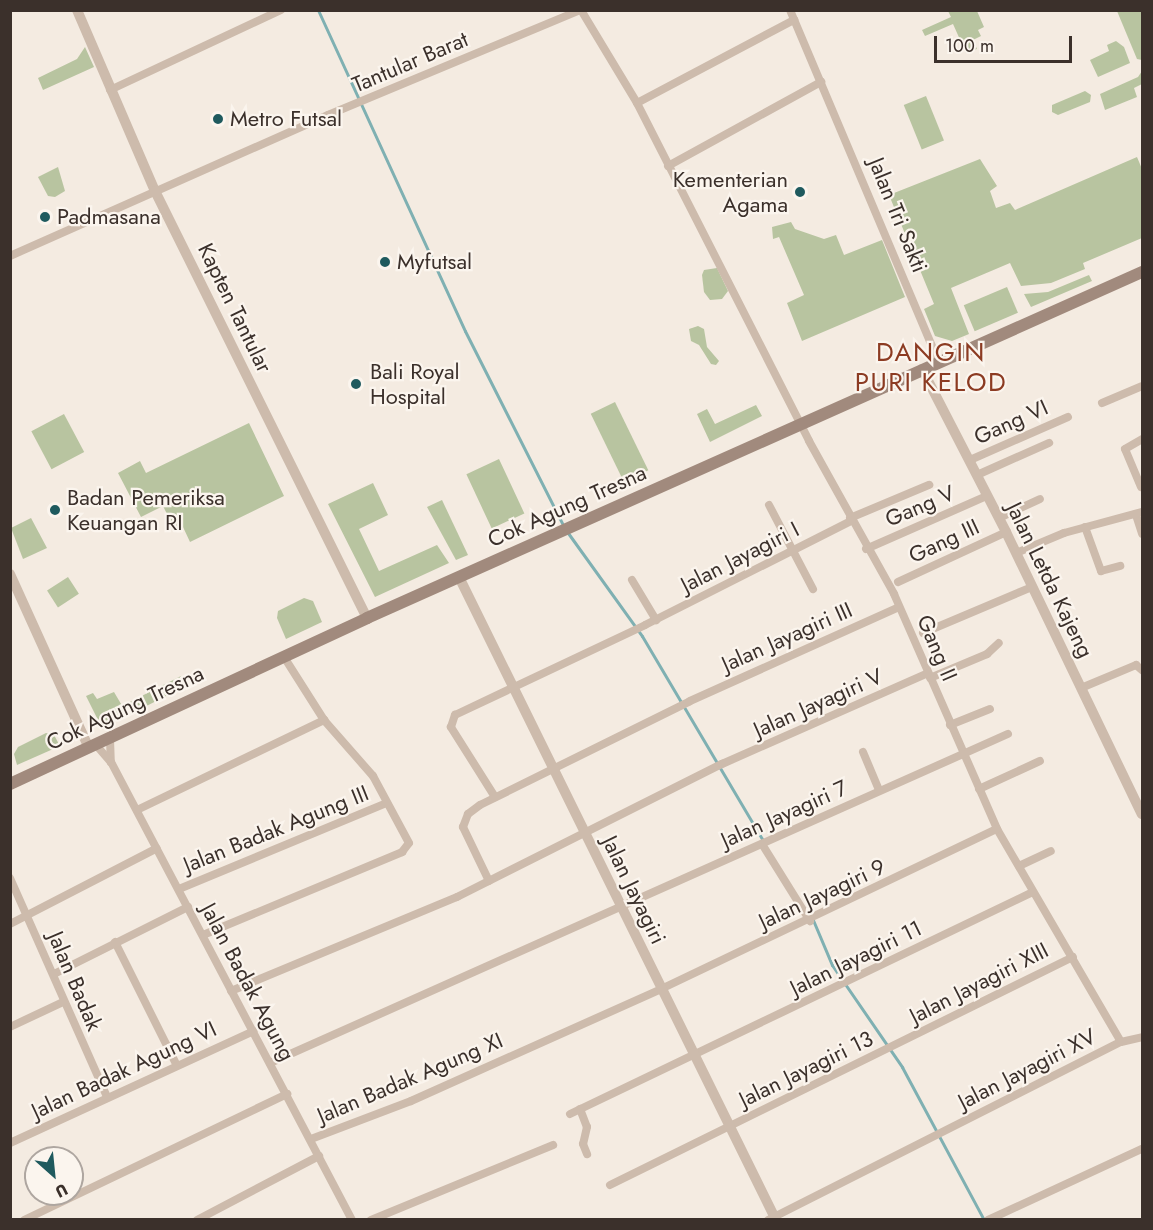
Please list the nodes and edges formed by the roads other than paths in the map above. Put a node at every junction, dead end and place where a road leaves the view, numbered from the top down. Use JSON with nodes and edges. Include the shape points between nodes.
{"nodes":[{"id":1,"x":77,"y":10,"type":"edge"},
{"id":2,"x":281,"y":10,"type":"edge"},
{"id":3,"x":581,"y":10,"type":"edge"},
{"id":4,"x":790,"y":10,"type":"edge"},
{"id":5,"x":794,"y":20,"type":"junction"},
{"id":6,"x":821,"y":82,"type":"junction"},
{"id":7,"x":114,"y":88,"type":"junction"},
{"id":8,"x":637,"y":103,"type":"junction"},
{"id":9,"x":668,"y":166,"type":"junction"},
{"id":10,"x":155,"y":191,"type":"junction"},
{"id":11,"x":10,"y":256,"type":"edge"},
{"id":12,"x":1143,"y":272,"type":"edge"},
{"id":13,"x":939,"y":362,"type":"junction"},
{"id":14,"x":922,"y":369,"type":"junction"},
{"id":15,"x":1143,"y":386,"type":"edge"},
{"id":16,"x":1102,"y":403,"type":"dead end"},
{"id":17,"x":1068,"y":417,"type":"dead end"},
{"id":18,"x":800,"y":423,"type":"junction"},
{"id":19,"x":1143,"y":439,"type":"edge"},
{"id":20,"x":1049,"y":443,"type":"dead end"},
{"id":21,"x":970,"y":460,"type":"junction"},
{"id":22,"x":977,"y":475,"type":"junction"},
{"id":23,"x":930,"y":485,"type":"dead end"},
{"id":24,"x":1141,"y":487,"type":"edge"},
{"id":25,"x":987,"y":496,"type":"junction"},
{"id":26,"x":1040,"y":499,"type":"dead end"},
{"id":27,"x":769,"y":506,"type":"dead end"},
{"id":28,"x":1139,"y":513,"type":"edge"},
{"id":29,"x":999,"y":518,"type":"junction"},
{"id":30,"x":850,"y":519,"type":"junction"},
{"id":31,"x":1085,"y":528,"type":"junction"},
{"id":32,"x":1006,"y":532,"type":"junction"},
{"id":33,"x":1143,"y":534,"type":"edge"},
{"id":34,"x":866,"y":549,"type":"junction"},
{"id":35,"x":794,"y":551,"type":"junction"},
{"id":36,"x":1016,"y":553,"type":"junction"},
{"id":37,"x":1120,"y":566,"type":"dead end"},
{"id":38,"x":10,"y":574,"type":"edge"},
{"id":39,"x":459,"y":577,"type":"junction"},
{"id":40,"x":632,"y":579,"type":"dead end"},
{"id":41,"x":898,"y":582,"type":"dead end"},
{"id":42,"x":1032,"y":586,"type":"junction"},
{"id":43,"x":813,"y":590,"type":"dead end"},
{"id":44,"x":899,"y":607,"type":"junction"},
{"id":45,"x":367,"y":618,"type":"junction"},
{"id":46,"x":656,"y":620,"type":"junction"},
{"id":47,"x":923,"y":633,"type":"dead end"},
{"id":48,"x":999,"y":643,"type":"dead end"},
{"id":49,"x":284,"y":657,"type":"junction"},
{"id":50,"x":1143,"y":670,"type":"edge"},
{"id":51,"x":929,"y":676,"type":"junction"},
{"id":52,"x":513,"y":687,"type":"junction"},
{"id":53,"x":1081,"y":688,"type":"junction"},
{"id":54,"x":990,"y":709,"type":"dead end"},
{"id":55,"x":324,"y":720,"type":"junction"},
{"id":56,"x":950,"y":725,"type":"junction"},
{"id":57,"x":1008,"y":734,"type":"dead end"},
{"id":58,"x":110,"y":739,"type":"junction"},
{"id":59,"x":92,"y":747,"type":"junction"},
{"id":60,"x":863,"y":752,"type":"dead end"},
{"id":61,"x":963,"y":755,"type":"junction"},
{"id":62,"x":1040,"y":761,"type":"dead end"},
{"id":63,"x":111,"y":762,"type":"junction"},
{"id":64,"x":552,"y":769,"type":"junction"},
{"id":65,"x":10,"y":784,"type":"edge"},
{"id":66,"x":979,"y":789,"type":"junction"},
{"id":67,"x":879,"y":790,"type":"junction"},
{"id":68,"x":495,"y":797,"type":"junction"},
{"id":69,"x":387,"y":803,"type":"junction"},
{"id":70,"x":136,"y":810,"type":"junction"},
{"id":71,"x":1142,"y":811,"type":"edge"},
{"id":72,"x":997,"y":829,"type":"junction"},
{"id":73,"x":583,"y":831,"type":"junction"},
{"id":74,"x":762,"y":843,"type":"junction"},
{"id":75,"x":157,"y":848,"type":"junction"},
{"id":76,"x":1051,"y":851,"type":"dead end"},
{"id":77,"x":1019,"y":866,"type":"junction"},
{"id":78,"x":10,"y":878,"type":"edge"},
{"id":79,"x":489,"y":881,"type":"junction"},
{"id":80,"x":179,"y":889,"type":"junction"},
{"id":81,"x":1033,"y":891,"type":"junction"},
{"id":82,"x":620,"y":906,"type":"junction"},
{"id":83,"x":188,"y":907,"type":"junction"},
{"id":84,"x":28,"y":917,"type":"junction"},
{"id":85,"x":812,"y":920,"type":"junction"},
{"id":86,"x":10,"y":924,"type":"edge"},
{"id":87,"x":203,"y":935,"type":"junction"},
{"id":88,"x":115,"y":942,"type":"junction"},
{"id":89,"x":1072,"y":957,"type":"junction"},
{"id":90,"x":54,"y":974,"type":"junction"},
{"id":91,"x":661,"y":989,"type":"junction"},
{"id":92,"x":231,"y":991,"type":"junction"},
{"id":93,"x":63,"y":1002,"type":"junction"},
{"id":94,"x":10,"y":1026,"type":"edge"},
{"id":95,"x":253,"y":1031,"type":"junction"},
{"id":96,"x":1142,"y":1038,"type":"edge"},
{"id":97,"x":1122,"y":1042,"type":"junction"},
{"id":98,"x":898,"y":1044,"type":"joint"},
{"id":99,"x":522,"y":1051,"type":"joint"},
{"id":100,"x":693,"y":1054,"type":"junction"},
{"id":101,"x":270,"y":1063,"type":"junction"},
{"id":102,"x":176,"y":1064,"type":"junction"},
{"id":103,"x":287,"y":1094,"type":"junction"},
{"id":104,"x":107,"y":1097,"type":"junction"},
{"id":105,"x":580,"y":1109,"type":"junction"},
{"id":106,"x":570,"y":1114,"type":"dead end"},
{"id":107,"x":729,"y":1127,"type":"junction"},
{"id":108,"x":311,"y":1138,"type":"junction"},
{"id":109,"x":10,"y":1143,"type":"edge"},
{"id":110,"x":553,"y":1145,"type":"dead end"},
{"id":111,"x":1143,"y":1149,"type":"edge"},
{"id":112,"x":587,"y":1155,"type":"dead end"},
{"id":113,"x":319,"y":1156,"type":"junction"},
{"id":114,"x":610,"y":1185,"type":"dead end"},
{"id":115,"x":773,"y":1218,"type":"edge"},
{"id":116,"x":991,"y":1218,"type":"edge"},
{"id":117,"x":24,"y":1220,"type":"edge"},
{"id":118,"x":197,"y":1220,"type":"edge"},
{"id":119,"x":352,"y":1220,"type":"edge"},
{"id":120,"x":371,"y":1220,"type":"edge"}],
"edges":[{"from":1,"to":7,"type":"street","name":"Kapten Tantular"},
{"from":2,"to":7,"type":"street"},
{"from":3,"to":8,"type":"street","name":"Gang II"},
{"from":3,"to":10,"type":"street","name":"Tantular Barat"},
{"from":4,"to":5,"type":"street","name":"Jalan Tri Sakti"},
{"from":5,"to":6,"type":"street","name":"Jalan Tri Sakti"},
{"from":5,"to":8,"type":"street"},
{"from":6,"to":9,"type":"street"},
{"from":6,"to":13,"type":"street","name":"Jalan Tri Sakti"},
{"from":7,"to":10,"type":"street","name":"Kapten Tantular"},
{"from":8,"to":9,"type":"street","name":"Gang II"},
{"from":9,"to":18,"type":"street","name":"Gang II"},
{"from":10,"to":11,"type":"street","name":"Tantular Barat"},
{"from":10,"to":45,"type":"street","name":"Kapten Tantular"},
{"from":12,"to":13,"type":"main road","name":"Cok Agung Tresna"},
{"from":13,"to":14,"type":"main road","name":"Cok Agung Tresna"},
{"from":14,"to":18,"type":"main road","name":"Cok Agung Tresna"},
{"from":14,"to":21,"type":"street","name":"Jalan Letda Kajeng"},
{"from":15,"to":16,"type":"street"},
{"from":17,"to":21,"type":"street","name":"Gang VI"},
{"from":18,"to":30,"type":"street","name":"Gang II"},
{"from":18,"to":39,"type":"main road","name":"Cok Agung Tresna"},
{"from":19,"to":24,"type":"street","via":[[1125,449]]},
{"from":20,"to":22,"type":"street"},
{"from":21,"to":22,"type":"street","name":"Jalan Letda Kajeng"},
{"from":22,"to":25,"type":"street","name":"Jalan Letda Kajeng"},
{"from":23,"to":30,"type":"street","name":"Jalan Jayagiri I"},
{"from":25,"to":29,"type":"street","name":"Jalan Letda Kajeng"},
{"from":25,"to":34,"type":"street","name":"Gang V"},
{"from":26,"to":29,"type":"street"},
{"from":27,"to":35,"type":"street"},
{"from":28,"to":31,"type":"street"},
{"from":28,"to":33,"type":"street"},
{"from":29,"to":32,"type":"street","name":"Jalan Letda Kajeng"},
{"from":30,"to":34,"type":"street","name":"Gang II"},
{"from":30,"to":35,"type":"street","name":"Jalan Jayagiri I"},
{"from":31,"to":36,"type":"street"},
{"from":31,"to":37,"type":"street","via":[[1101,571]]},
{"from":32,"to":36,"type":"street","name":"Jalan Letda Kajeng"},
{"from":32,"to":41,"type":"street","name":"Gang III"},
{"from":34,"to":44,"type":"street","name":"Gang II"},
{"from":35,"to":43,"type":"street"},
{"from":35,"to":46,"type":"street","name":"Jalan Jayagiri I"},
{"from":36,"to":42,"type":"street","name":"Jalan Letda Kajeng"},
{"from":38,"to":59,"type":"street"},
{"from":39,"to":45,"type":"main road","name":"Cok Agung Tresna"},
{"from":39,"to":52,"type":"street","name":"Jalan Jayagiri"},
{"from":40,"to":46,"type":"street"},
{"from":42,"to":47,"type":"street"},
{"from":42,"to":53,"type":"street","name":"Jalan Letda Kajeng"},
{"from":44,"to":51,"type":"street","name":"Gang II"},
{"from":44,"to":64,"type":"street","name":"Jalan Jayagiri III","via":[[690,701]]},
{"from":45,"to":49,"type":"main road","name":"Cok Agung Tresna"},
{"from":46,"to":52,"type":"street","name":"Jalan Jayagiri I"},
{"from":48,"to":51,"type":"street","name":"Jalan Jayagiri V","via":[[987,654]]},
{"from":49,"to":55,"type":"street"},
{"from":49,"to":58,"type":"main road","name":"Cok Agung Tresna"},
{"from":50,"to":53,"type":"street","via":[[1136,665]]},
{"from":51,"to":56,"type":"street","name":"Gang II"},
{"from":51,"to":73,"type":"street","name":"Jalan Jayagiri V","via":[[722,764]]},
{"from":52,"to":64,"type":"street","name":"Jalan Jayagiri"},
{"from":52,"to":68,"type":"street","name":"Jalan Jayagiri I","via":[[454,715],[450,722]]},
{"from":53,"to":71,"type":"street","name":"Jalan Letda Kajeng"},
{"from":54,"to":56,"type":"street"},
{"from":55,"to":69,"type":"street","via":[[373,776]]},
{"from":55,"to":70,"type":"street"},
{"from":56,"to":61,"type":"street","name":"Gang II"},
{"from":57,"to":61,"type":"street","name":"Jalan Jayagiri 7"},
{"from":58,"to":59,"type":"main road","name":"Cok Agung Tresna"},
{"from":58,"to":63,"type":"street","name":"Jalan Badak Agung"},
{"from":59,"to":63,"type":"street","name":"Jalan Badak Agung"},
{"from":59,"to":65,"type":"main road","name":"Cok Agung Tresna"},
{"from":60,"to":67,"type":"street"},
{"from":61,"to":66,"type":"street","name":"Gang II"},
{"from":61,"to":67,"type":"street","name":"Jalan Jayagiri 7"},
{"from":62,"to":66,"type":"street"},
{"from":63,"to":70,"type":"street","name":"Jalan Badak Agung"},
{"from":64,"to":68,"type":"street","name":"Jalan Jayagiri III"},
{"from":64,"to":73,"type":"street","name":"Jalan Jayagiri"},
{"from":66,"to":72,"type":"street","name":"Gang II"},
{"from":67,"to":74,"type":"street","name":"Jalan Jayagiri 7"},
{"from":68,"to":79,"type":"street","name":"Jalan Jayagiri III","via":[[464,820],[465,833]]},
{"from":69,"to":80,"type":"street","name":"Jalan Badak Agung III"},
{"from":69,"to":87,"type":"street","via":[[409,843],[402,852]]},
{"from":70,"to":75,"type":"street","name":"Jalan Badak Agung"},
{"from":72,"to":77,"type":"street","name":"Gang II"},
{"from":72,"to":85,"type":"street","name":"Jalan Jayagiri 9"},
{"from":73,"to":79,"type":"street","name":"Jalan Jayagiri V"},
{"from":73,"to":82,"type":"street","name":"Jalan Jayagiri"},
{"from":74,"to":82,"type":"street","name":"Jalan Jayagiri 7"},
{"from":74,"to":85,"type":"street"},
{"from":75,"to":80,"type":"street","name":"Jalan Badak Agung"},
{"from":75,"to":84,"type":"street"},
{"from":76,"to":77,"type":"street"},
{"from":77,"to":81,"type":"street","name":"Gang II"},
{"from":78,"to":84,"type":"street","name":"Jalan Badak"},
{"from":79,"to":92,"type":"street","name":"Jalan Jayagiri V"},
{"from":80,"to":83,"type":"street","name":"Jalan Badak Agung"},
{"from":81,"to":89,"type":"street","name":"Jalan Jayagiri XIII"},
{"from":81,"to":100,"type":"street","name":"Jalan Jayagiri 11"},
{"from":82,"to":91,"type":"street","name":"Jalan Jayagiri"},
{"from":82,"to":101,"type":"street","name":"Jalan Jayagiri 7"},
{"from":83,"to":87,"type":"street","name":"Jalan Badak Agung"},
{"from":83,"to":88,"type":"street"},
{"from":84,"to":86,"type":"street"},
{"from":84,"to":90,"type":"street","name":"Jalan Badak"},
{"from":85,"to":91,"type":"street","name":"Jalan Jayagiri 9"},
{"from":87,"to":92,"type":"street","name":"Jalan Badak Agung"},
{"from":88,"to":90,"type":"street"},
{"from":88,"to":102,"type":"street"},
{"from":89,"to":97,"type":"street"},
{"from":89,"to":98,"type":"street","name":"Jalan Jayagiri XIII"},
{"from":90,"to":93,"type":"street","name":"Jalan Badak"},
{"from":91,"to":99,"type":"street","name":"Jalan Jayagiri 9"},
{"from":91,"to":100,"type":"street","name":"Jalan Jayagiri"},
{"from":92,"to":95,"type":"street","name":"Jalan Badak Agung"},
{"from":93,"to":94,"type":"street"},
{"from":93,"to":104,"type":"street","name":"Jalan Badak"},
{"from":95,"to":101,"type":"street","name":"Jalan Badak Agung"},
{"from":95,"to":102,"type":"street","name":"Jalan Badak Agung VI"},
{"from":96,"to":97,"type":"street","name":"Jalan Jayagiri XV"},
{"from":97,"to":115,"type":"street","name":"Jalan Jayagiri XV"},
{"from":98,"to":107,"type":"street","name":"Jalan Jayagiri 13"},
{"from":99,"to":108,"type":"street","name":"Jalan Badak Agung XI","via":[[411,1101]]},
{"from":100,"to":105,"type":"street","name":"Jalan Jayagiri 11"},
{"from":100,"to":107,"type":"street","name":"Jalan Jayagiri"},
{"from":101,"to":103,"type":"street","name":"Jalan Badak Agung"},
{"from":102,"to":104,"type":"street","name":"Jalan Badak Agung VI"},
{"from":103,"to":108,"type":"street","name":"Jalan Badak Agung"},
{"from":103,"to":117,"type":"street"},
{"from":104,"to":109,"type":"street","name":"Jalan Badak Agung VI"},
{"from":105,"to":106,"type":"street","name":"Jalan Jayagiri 11"},
{"from":105,"to":112,"type":"street","via":[[587,1127],[583,1144]]},
{"from":107,"to":114,"type":"street","name":"Jalan Jayagiri 13"},
{"from":107,"to":115,"type":"street","name":"Jalan Jayagiri"},
{"from":108,"to":113,"type":"street","name":"Jalan Badak Agung"},
{"from":110,"to":120,"type":"street"},
{"from":111,"to":116,"type":"street"},
{"from":113,"to":118,"type":"street"},
{"from":113,"to":119,"type":"street","name":"Jalan Badak Agung"}]}
